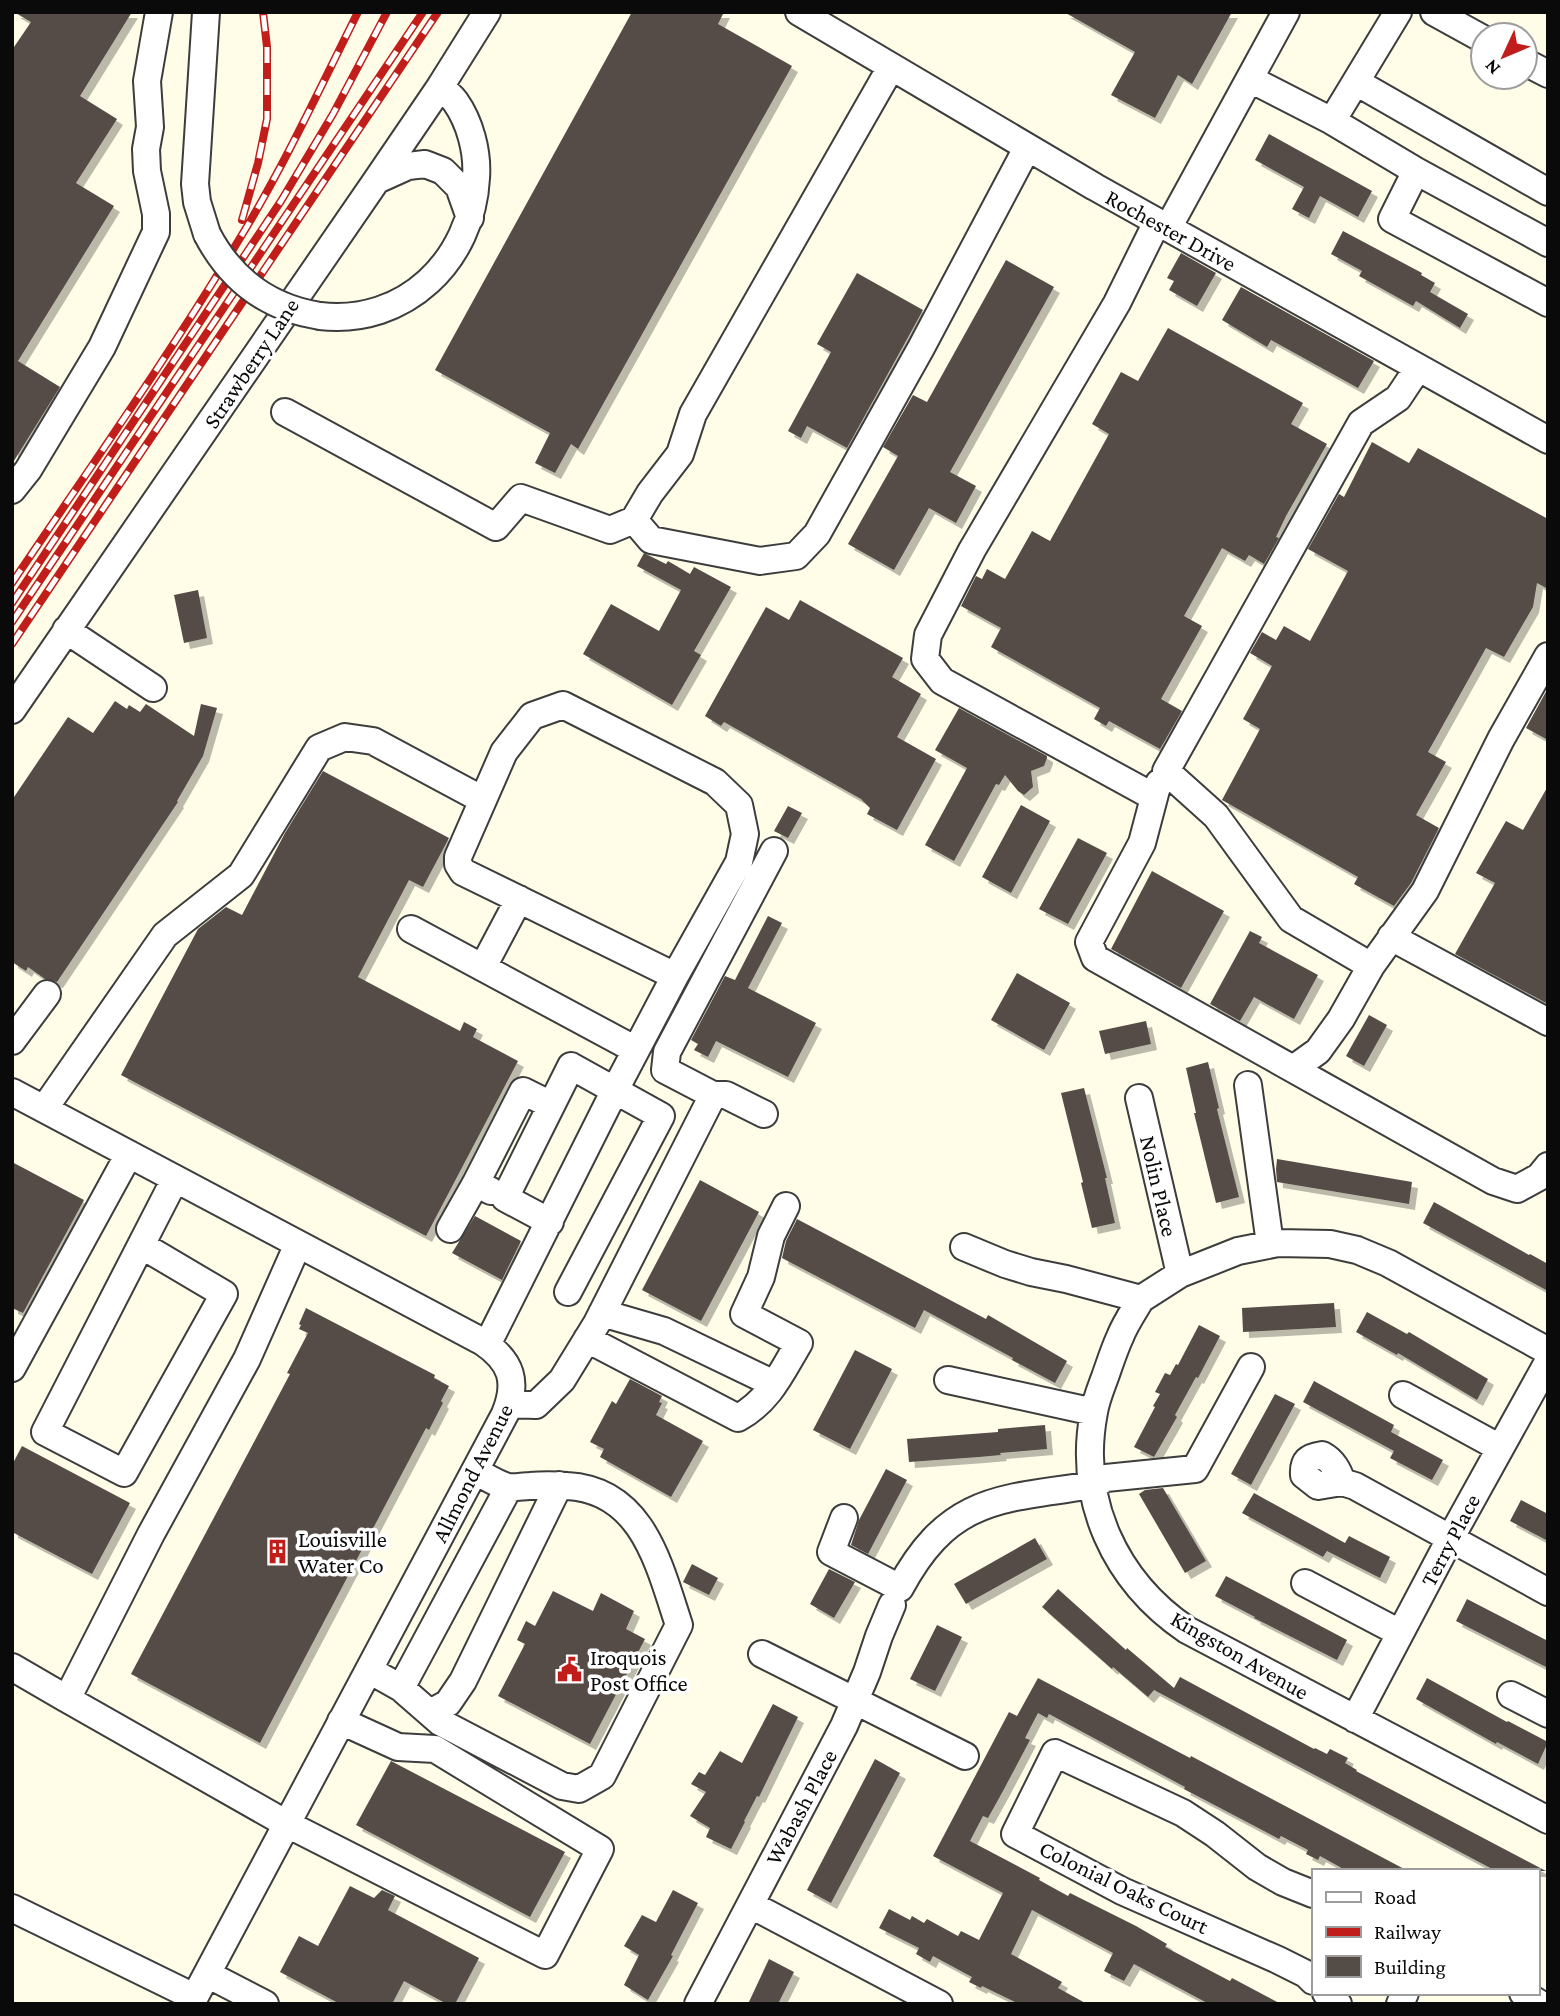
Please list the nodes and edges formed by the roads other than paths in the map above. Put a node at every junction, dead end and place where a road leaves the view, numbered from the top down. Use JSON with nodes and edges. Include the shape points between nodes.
{"nodes":[{"id":1,"x":159,"y":12,"type":"edge"},
{"id":2,"x":206,"y":12,"type":"edge"},
{"id":3,"x":487,"y":12,"type":"edge"},
{"id":4,"x":1286,"y":12,"type":"edge"},
{"id":5,"x":1398,"y":12,"type":"edge"},
{"id":6,"x":1434,"y":12,"type":"edge"},
{"id":7,"x":808,"y":15,"type":"edge"},
{"id":8,"x":1469,"y":31,"type":"edge"},
{"id":9,"x":891,"y":67,"type":"junction"},
{"id":10,"x":1250,"y":79,"type":"junction"},
{"id":11,"x":1356,"y":82,"type":"junction"},
{"id":12,"x":440,"y":87,"type":"junction"},
{"id":13,"x":1332,"y":121,"type":"junction"},
{"id":14,"x":1027,"y":148,"type":"junction"},
{"id":15,"x":1416,"y":171,"type":"junction"},
{"id":16,"x":376,"y":181,"type":"junction"},
{"id":17,"x":1548,"y":192,"type":"edge"},
{"id":18,"x":470,"y":219,"type":"junction"},
{"id":19,"x":1163,"y":225,"type":"junction"},
{"id":20,"x":1548,"y":243,"type":"edge"},
{"id":21,"x":1548,"y":303,"type":"edge"},
{"id":22,"x":1418,"y":368,"type":"junction"},
{"id":23,"x":285,"y":412,"type":"dead end"},
{"id":24,"x":1548,"y":440,"type":"edge"},
{"id":25,"x":14,"y":487,"type":"edge"},
{"id":26,"x":634,"y":520,"type":"junction"},
{"id":27,"x":66,"y":630,"type":"junction"},
{"id":28,"x":1548,"y":656,"type":"edge"},
{"id":29,"x":153,"y":688,"type":"dead end"},
{"id":30,"x":12,"y":710,"type":"edge"},
{"id":31,"x":1166,"y":771,"type":"junction"},
{"id":32,"x":1154,"y":797,"type":"junction"},
{"id":33,"x":483,"y":800,"type":"junction"},
{"id":34,"x":774,"y":851,"type":"dead end"},
{"id":35,"x":519,"y":899,"type":"junction"},
{"id":36,"x":411,"y":929,"type":"dead end"},
{"id":37,"x":1391,"y":937,"type":"junction"},
{"id":38,"x":1371,"y":966,"type":"junction"},
{"id":39,"x":483,"y":967,"type":"junction"},
{"id":40,"x":675,"y":976,"type":"junction"},
{"id":41,"x":47,"y":994,"type":"dead end"},
{"id":42,"x":1548,"y":1022,"type":"edge"},
{"id":43,"x":12,"y":1041,"type":"edge"},
{"id":44,"x":636,"y":1050,"type":"junction"},
{"id":45,"x":1293,"y":1069,"type":"junction"},
{"id":46,"x":1248,"y":1085,"type":"dead end"},
{"id":47,"x":615,"y":1090,"type":"junction"},
{"id":48,"x":12,"y":1092,"type":"edge"},
{"id":49,"x":713,"y":1095,"type":"junction"},
{"id":50,"x":1139,"y":1098,"type":"dead end"},
{"id":51,"x":551,"y":1105,"type":"junction"},
{"id":52,"x":44,"y":1109,"type":"junction"},
{"id":53,"x":764,"y":1114,"type":"dead end"},
{"id":54,"x":129,"y":1154,"type":"junction"},
{"id":55,"x":1548,"y":1166,"type":"edge"},
{"id":56,"x":176,"y":1179,"type":"junction"},
{"id":57,"x":476,"y":1183,"type":"junction"},
{"id":58,"x":505,"y":1198,"type":"junction"},
{"id":59,"x":786,"y":1206,"type":"dead end"},
{"id":60,"x":550,"y":1222,"type":"junction"},
{"id":61,"x":450,"y":1229,"type":"dead end"},
{"id":62,"x":298,"y":1244,"type":"junction"},
{"id":63,"x":1270,"y":1244,"type":"junction"},
{"id":64,"x":141,"y":1245,"type":"junction"},
{"id":65,"x":964,"y":1247,"type":"dead end"},
{"id":66,"x":1180,"y":1274,"type":"junction"},
{"id":67,"x":568,"y":1292,"type":"dead end"},
{"id":68,"x":1141,"y":1299,"type":"junction"},
{"id":69,"x":602,"y":1313,"type":"junction"},
{"id":70,"x":587,"y":1339,"type":"junction"},
{"id":71,"x":487,"y":1345,"type":"junction"},
{"id":72,"x":1548,"y":1351,"type":"edge"},
{"id":73,"x":1548,"y":1362,"type":"edge"},
{"id":74,"x":1251,"y":1367,"type":"dead end"},
{"id":75,"x":12,"y":1368,"type":"edge"},
{"id":76,"x":948,"y":1380,"type":"dead end"},
{"id":77,"x":774,"y":1384,"type":"junction"},
{"id":78,"x":1403,"y":1395,"type":"dead end"},
{"id":79,"x":509,"y":1404,"type":"junction"},
{"id":80,"x":1094,"y":1412,"type":"junction"},
{"id":81,"x":1500,"y":1448,"type":"junction"},
{"id":82,"x":475,"y":1471,"type":"junction"},
{"id":83,"x":1342,"y":1482,"type":"dead end"},
{"id":84,"x":559,"y":1485,"type":"junction"},
{"id":85,"x":1094,"y":1485,"type":"junction"},
{"id":86,"x":509,"y":1487,"type":"junction"},
{"id":87,"x":844,"y":1518,"type":"dead end"},
{"id":88,"x":1450,"y":1539,"type":"junction"},
{"id":89,"x":1305,"y":1583,"type":"dead end"},
{"id":90,"x":1548,"y":1592,"type":"edge"},
{"id":91,"x":896,"y":1596,"type":"junction"},
{"id":92,"x":1400,"y":1633,"type":"junction"},
{"id":93,"x":762,"y":1654,"type":"dead end"},
{"id":94,"x":12,"y":1667,"type":"edge"},
{"id":95,"x":369,"y":1670,"type":"junction"},
{"id":96,"x":401,"y":1688,"type":"junction"},
{"id":97,"x":1511,"y":1695,"type":"dead end"},
{"id":98,"x":67,"y":1699,"type":"junction"},
{"id":99,"x":855,"y":1701,"type":"junction"},
{"id":100,"x":430,"y":1713,"type":"junction"},
{"id":101,"x":1548,"y":1714,"type":"edge"},
{"id":102,"x":1355,"y":1719,"type":"junction"},
{"id":103,"x":341,"y":1721,"type":"junction"},
{"id":104,"x":965,"y":1756,"type":"dead end"},
{"id":105,"x":1548,"y":1820,"type":"edge"},
{"id":106,"x":287,"y":1824,"type":"junction"},
{"id":107,"x":1312,"y":1894,"type":"edge"},
{"id":108,"x":751,"y":1905,"type":"junction"},
{"id":109,"x":12,"y":1908,"type":"edge"},
{"id":110,"x":207,"y":1974,"type":"junction"},
{"id":111,"x":1312,"y":1980,"type":"edge"},
{"id":112,"x":193,"y":2001,"type":"edge"},
{"id":113,"x":265,"y":2004,"type":"edge"},
{"id":114,"x":698,"y":2004,"type":"edge"},
{"id":115,"x":939,"y":2004,"type":"edge"}],
"edges":[{"from":1,"to":25,"type":"street","via":[[147,81],[150,127],[146,149],[156,232],[102,347]]},
{"from":2,"to":18,"type":"street","bridge":true,"via":[[197,202],[207,234],[227,266],[247,286],[300,313],[356,316],[380,310],[404,300],[431,279],[453,254]]},
{"from":3,"to":12,"type":"street","name":"Strawberry Lane"},
{"from":4,"to":10,"type":"street"},
{"from":5,"to":11,"type":"street"},
{"from":6,"to":8,"type":"street"},
{"from":7,"to":9,"type":"street","name":"Rochester Drive"},
{"from":9,"to":14,"type":"street","name":"Rochester Drive"},
{"from":9,"to":26,"type":"street","via":[[693,414],[680,454]]},
{"from":10,"to":13,"type":"street"},
{"from":10,"to":19,"type":"street"},
{"from":11,"to":13,"type":"street"},
{"from":11,"to":17,"type":"street"},
{"from":12,"to":16,"type":"street","name":"Strawberry Lane"},
{"from":12,"to":18,"type":"street","via":[[455,101],[474,149],[477,168]]},
{"from":13,"to":15,"type":"street"},
{"from":14,"to":19,"type":"street","name":"Rochester Drive"},
{"from":14,"to":26,"type":"street","via":[[817,534],[796,556],[760,561],[652,540]]},
{"from":15,"to":20,"type":"street"},
{"from":15,"to":21,"type":"street","via":[[1392,219]]},
{"from":16,"to":18,"type":"street","via":[[408,166],[425,164],[459,187]]},
{"from":16,"to":27,"type":"street","name":"Strawberry Lane"},
{"from":19,"to":22,"type":"street","name":"Rochester Drive"},
{"from":19,"to":32,"type":"street","via":[[972,550],[928,635],[925,659],[942,681]]},
{"from":22,"to":24,"type":"street","name":"Rochester Drive"},
{"from":22,"to":31,"type":"street","via":[[1398,398],[1361,423]]},
{"from":23,"to":26,"type":"street","via":[[496,527],[521,498],[610,530]]},
{"from":27,"to":29,"type":"street"},
{"from":27,"to":30,"type":"street","name":"Strawberry Lane"},
{"from":28,"to":37,"type":"street","via":[[1425,891]]},
{"from":31,"to":32,"type":"street"},
{"from":31,"to":38,"type":"street","via":[[1216,816],[1291,919]]},
{"from":32,"to":45,"type":"street","via":[[1142,843],[1089,942],[1095,958]]},
{"from":33,"to":35,"type":"street","via":[[458,864],[463,872]]},
{"from":33,"to":40,"type":"street","via":[[504,752],[532,716],[563,705],[715,782],[739,805],[745,834],[739,862]]},
{"from":33,"to":52,"type":"street","via":[[373,741],[345,737],[318,748],[241,875],[165,935]]},
{"from":34,"to":49,"type":"street","via":[[667,1052],[665,1070]]},
{"from":35,"to":39,"type":"street"},
{"from":35,"to":40,"type":"street"},
{"from":36,"to":39,"type":"street"},
{"from":37,"to":38,"type":"street"},
{"from":37,"to":42,"type":"street"},
{"from":38,"to":45,"type":"street","via":[[1318,1051]]},
{"from":39,"to":44,"type":"street"},
{"from":40,"to":44,"type":"street"},
{"from":41,"to":43,"type":"street"},
{"from":44,"to":47,"type":"street"},
{"from":45,"to":55,"type":"street","via":[[1493,1181],[1517,1189]]},
{"from":46,"to":63,"type":"street"},
{"from":47,"to":51,"type":"street","via":[[570,1066]]},
{"from":47,"to":60,"type":"street"},
{"from":47,"to":67,"type":"street","via":[[661,1116]]},
{"from":48,"to":52,"type":"street","name":"Allmond Avenue"},
{"from":49,"to":53,"type":"street","via":[[726,1095]]},
{"from":49,"to":69,"type":"street"},
{"from":50,"to":66,"type":"street","name":"Nolin Place"},
{"from":51,"to":57,"type":"street","via":[[523,1091]]},
{"from":51,"to":58,"type":"street"},
{"from":52,"to":54,"type":"street","name":"Allmond Avenue"},
{"from":54,"to":56,"type":"street","name":"Allmond Avenue"},
{"from":54,"to":75,"type":"street"},
{"from":56,"to":62,"type":"street","name":"Allmond Avenue"},
{"from":56,"to":64,"type":"street"},
{"from":57,"to":58,"type":"street"},
{"from":57,"to":61,"type":"street"},
{"from":58,"to":60,"type":"street"},
{"from":59,"to":77,"type":"street","via":[[744,1314],[799,1343]]},
{"from":60,"to":71,"type":"street"},
{"from":62,"to":71,"type":"street","name":"Allmond Avenue"},
{"from":62,"to":98,"type":"street","via":[[247,1359]]},
{"from":63,"to":66,"type":"street"},
{"from":63,"to":72,"type":"street","via":[[1357,1250]]},
{"from":64,"to":64,"type":"street","via":[[45,1432],[124,1474],[224,1294]]},
{"from":65,"to":68,"type":"street","via":[[1031,1272]]},
{"from":66,"to":68,"type":"street"},
{"from":68,"to":80,"type":"street","name":"Kingston Avenue","via":[[1121,1335]]},
{"from":69,"to":70,"type":"street"},
{"from":69,"to":77,"type":"street","via":[[664,1331]]},
{"from":70,"to":77,"type":"street","via":[[738,1418],[768,1395]]},
{"from":70,"to":79,"type":"street","via":[[562,1380],[536,1405]]},
{"from":71,"to":79,"type":"street","name":"Allmond Avenue","via":[[503,1358],[510,1374]]},
{"from":73,"to":81,"type":"street","name":"Terry Place"},
{"from":74,"to":85,"type":"street","name":"Wabash Place","via":[[1195,1469],[1106,1478]]},
{"from":76,"to":80,"type":"street"},
{"from":78,"to":81,"type":"street"},
{"from":79,"to":82,"type":"street","name":"Allmond Avenue"},
{"from":80,"to":85,"type":"street","name":"Kingston Avenue","via":[[1090,1459]]},
{"from":81,"to":88,"type":"street","name":"Terry Place"},
{"from":82,"to":86,"type":"street"},
{"from":82,"to":95,"type":"street","name":"Allmond Avenue"},
{"from":83,"to":88,"type":"street"},
{"from":84,"to":86,"type":"street"},
{"from":84,"to":100,"type":"street","via":[[463,1681],[448,1703]]},
{"from":84,"to":100,"type":"street","via":[[605,1495],[628,1511],[645,1533],[679,1625],[602,1776],[579,1789],[562,1786]]},
{"from":85,"to":91,"type":"street","name":"Wabash Place","via":[[1009,1497],[966,1513],[923,1550]]},
{"from":85,"to":102,"type":"street","name":"Kingston Avenue","via":[[1105,1535],[1146,1597],[1187,1630]]},
{"from":86,"to":96,"type":"street"},
{"from":87,"to":91,"type":"street","via":[[831,1552]]},
{"from":88,"to":90,"type":"street"},
{"from":88,"to":92,"type":"street","name":"Terry Place"},
{"from":89,"to":92,"type":"street"},
{"from":91,"to":99,"type":"street","name":"Wabash Place"},
{"from":92,"to":102,"type":"street","name":"Terry Place"},
{"from":93,"to":99,"type":"street"},
{"from":94,"to":98,"type":"street"},
{"from":95,"to":96,"type":"street"},
{"from":95,"to":103,"type":"street","name":"Allmond Avenue"},
{"from":96,"to":100,"type":"street"},
{"from":97,"to":101,"type":"street"},
{"from":98,"to":106,"type":"street"},
{"from":99,"to":104,"type":"street"},
{"from":99,"to":108,"type":"street","name":"Wabash Place"},
{"from":102,"to":105,"type":"street","name":"Kingston Avenue"},
{"from":103,"to":106,"type":"street","name":"Allmond Avenue"},
{"from":103,"to":106,"type":"street","via":[[398,1747],[435,1749],[600,1849],[545,1955]]},
{"from":106,"to":110,"type":"street","name":"Allmond Avenue"},
{"from":107,"to":111,"type":"street","name":"Colonial Oaks Court","via":[[1257,1867],[1183,1813],[1055,1754],[1015,1834],[1122,1891],[1278,1960]]},
{"from":108,"to":114,"type":"street","name":"Wabash Place"},
{"from":108,"to":115,"type":"street"},
{"from":109,"to":112,"type":"street"},
{"from":110,"to":112,"type":"street","name":"Allmond Avenue"},
{"from":110,"to":113,"type":"street"}]}
